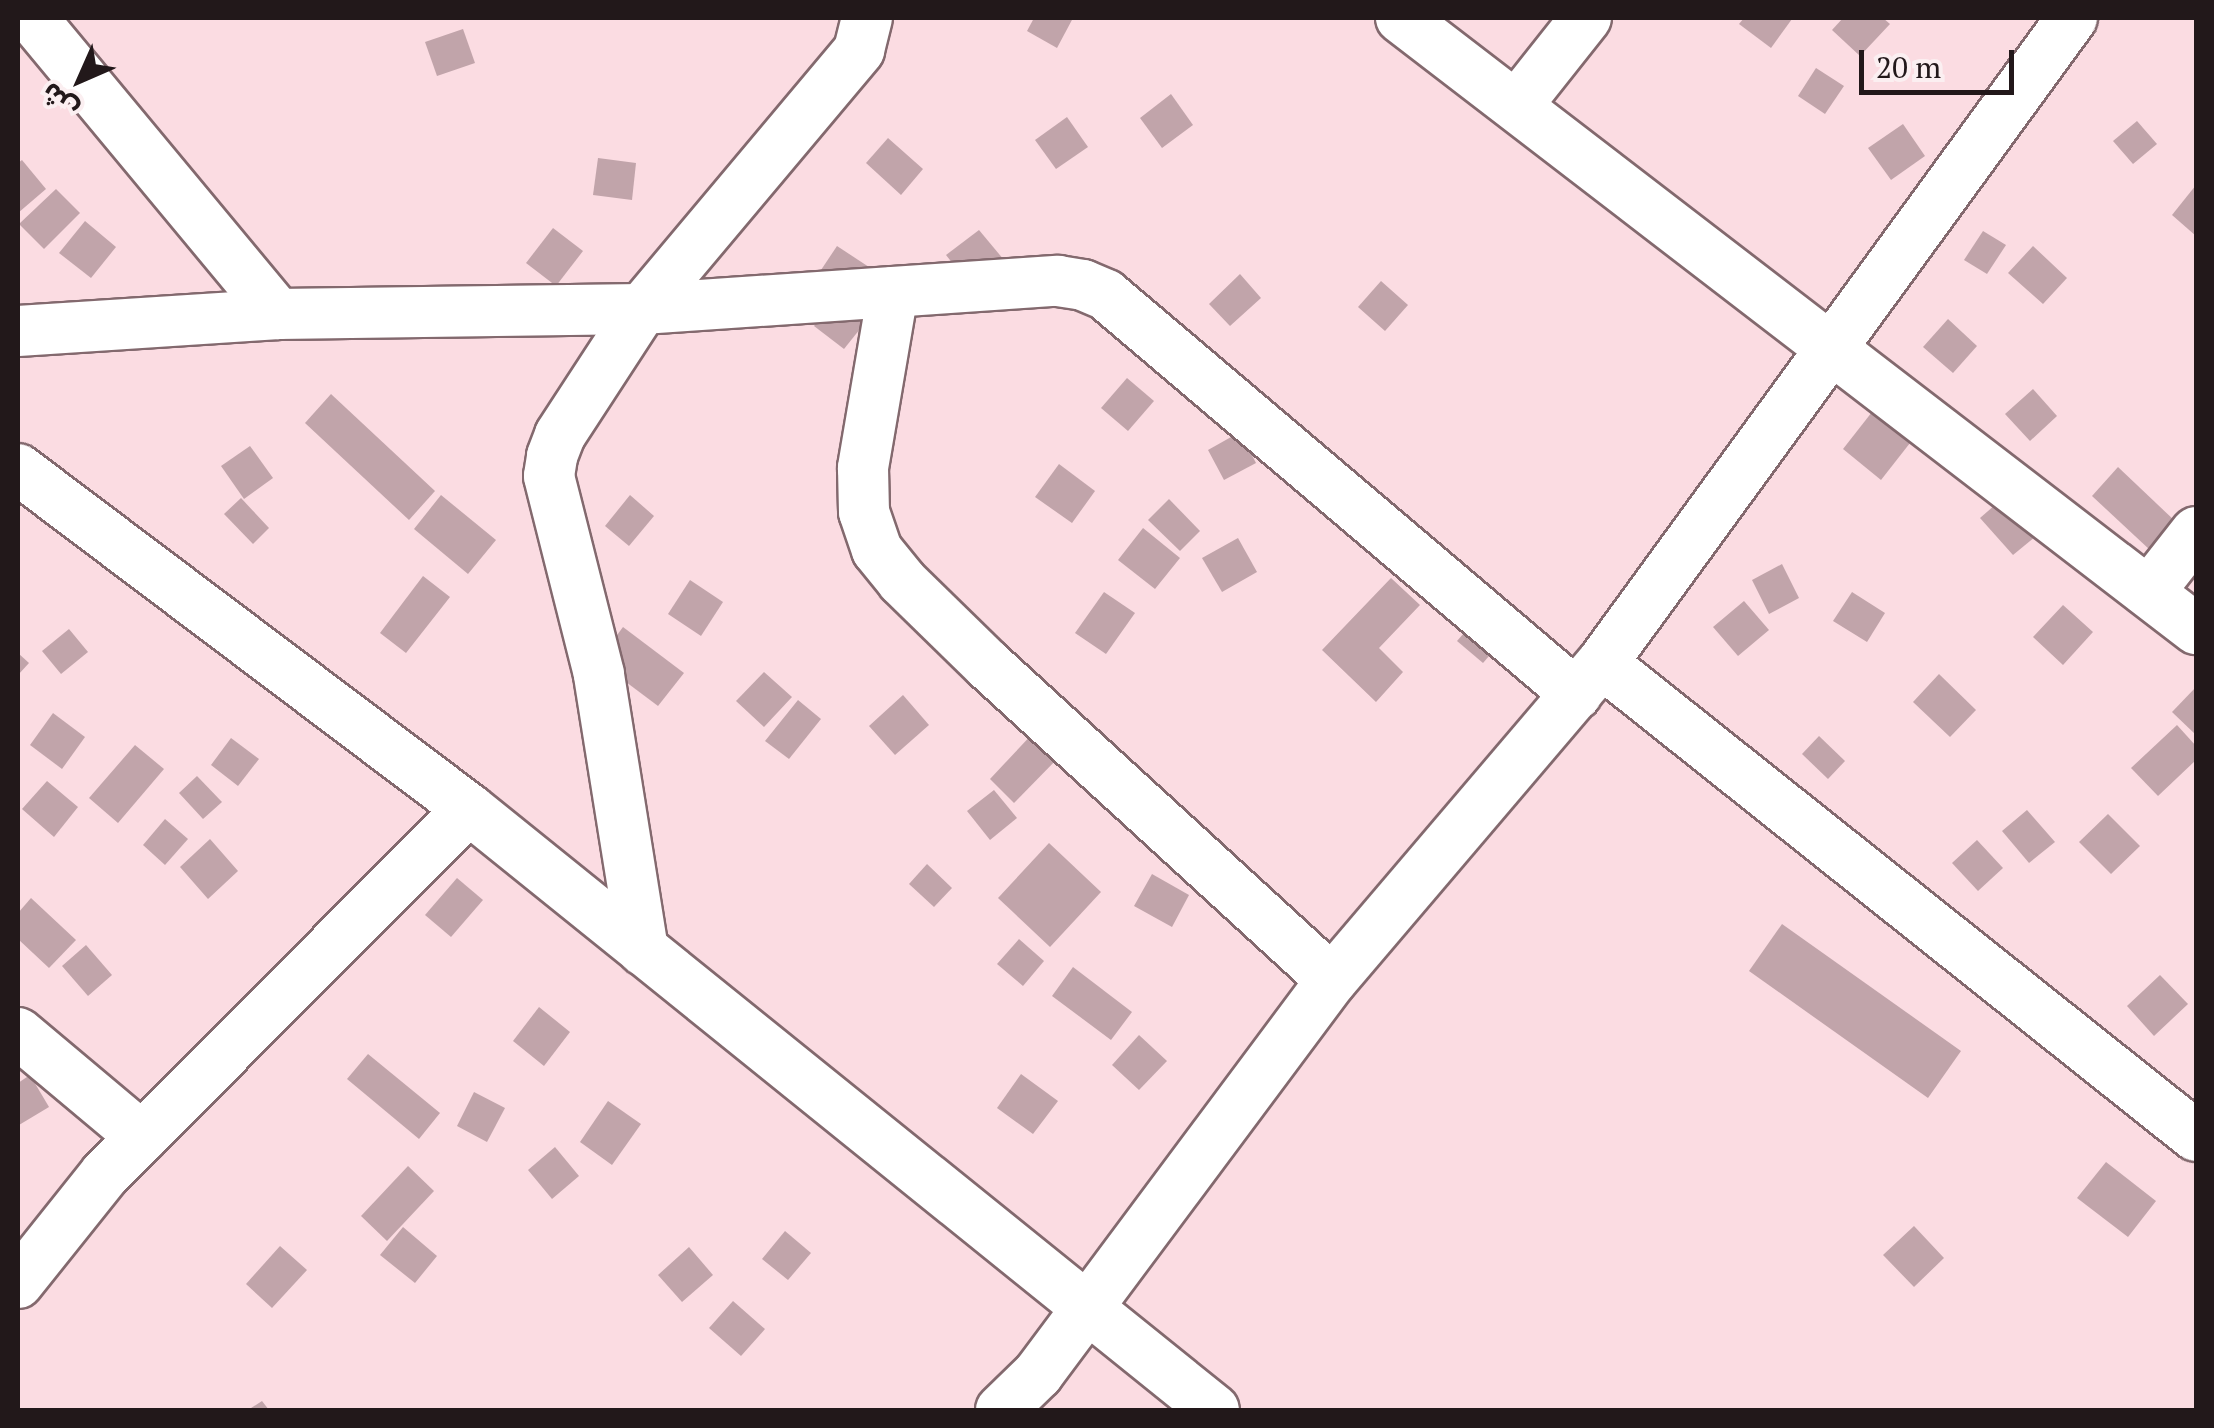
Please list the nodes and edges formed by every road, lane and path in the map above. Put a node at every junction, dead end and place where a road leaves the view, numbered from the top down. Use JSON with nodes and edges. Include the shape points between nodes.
{"nodes":[{"id":1,"x":32,"y":18,"type":"edge"},
{"id":2,"x":867,"y":18,"type":"edge"},
{"id":3,"x":1401,"y":18,"type":"edge"},
{"id":4,"x":1586,"y":18,"type":"edge"},
{"id":5,"x":2072,"y":18,"type":"edge"},
{"id":6,"x":1448,"y":38,"type":"edge"},
{"id":7,"x":1517,"y":104,"type":"junction"},
{"id":8,"x":893,"y":292,"type":"junction"},
{"id":9,"x":642,"y":308,"type":"junction"},
{"id":10,"x":278,"y":314,"type":"junction"},
{"id":11,"x":18,"y":331,"type":"edge"},
{"id":12,"x":1830,"y":348,"type":"junction"},
{"id":13,"x":18,"y":469,"type":"edge"},
{"id":14,"x":2196,"y":532,"type":"edge"},
{"id":15,"x":2149,"y":592,"type":"junction"},
{"id":16,"x":2196,"y":629,"type":"edge"},
{"id":17,"x":1589,"y":679,"type":"junction"},
{"id":18,"x":470,"y":810,"type":"junction"},
{"id":19,"x":643,"y":950,"type":"junction"},
{"id":20,"x":1332,"y":980,"type":"junction"},
{"id":21,"x":18,"y":1033,"type":"edge"},
{"id":22,"x":2196,"y":1136,"type":"edge"},
{"id":23,"x":142,"y":1137,"type":"junction"},
{"id":24,"x":18,"y":1283,"type":"edge"},
{"id":25,"x":1084,"y":1307,"type":"junction"},
{"id":26,"x":1000,"y":1410,"type":"edge"},
{"id":27,"x":1214,"y":1410,"type":"edge"}],
"edges":[{"from":1,"to":10,"type":"street"},
{"from":2,"to":9,"type":"street","via":[[859,50]]},
{"from":3,"to":6,"type":"street"},
{"from":4,"to":7,"type":"street"},
{"from":5,"to":12,"type":"street"},
{"from":6,"to":7,"type":"street"},
{"from":7,"to":12,"type":"street"},
{"from":8,"to":9,"type":"street"},
{"from":8,"to":17,"type":"street","via":[[1058,282],[1106,294]]},
{"from":8,"to":20,"type":"street","via":[[863,468],[864,512],[877,550],[988,666]]},
{"from":9,"to":10,"type":"street"},
{"from":9,"to":19,"type":"street","via":[[560,435],[550,476],[599,674]]},
{"from":10,"to":11,"type":"street"},
{"from":12,"to":15,"type":"street"},
{"from":12,"to":17,"type":"street"},
{"from":13,"to":18,"type":"street"},
{"from":14,"to":15,"type":"street"},
{"from":15,"to":16,"type":"street"},
{"from":17,"to":20,"type":"street"},
{"from":17,"to":22,"type":"street"},
{"from":18,"to":19,"type":"street"},
{"from":18,"to":23,"type":"street"},
{"from":19,"to":25,"type":"street"},
{"from":20,"to":25,"type":"street"},
{"from":21,"to":23,"type":"street"},
{"from":23,"to":24,"type":"street","via":[[104,1174]]},
{"from":25,"to":26,"type":"street","via":[[1038,1374]]},
{"from":25,"to":27,"type":"street"}]}
